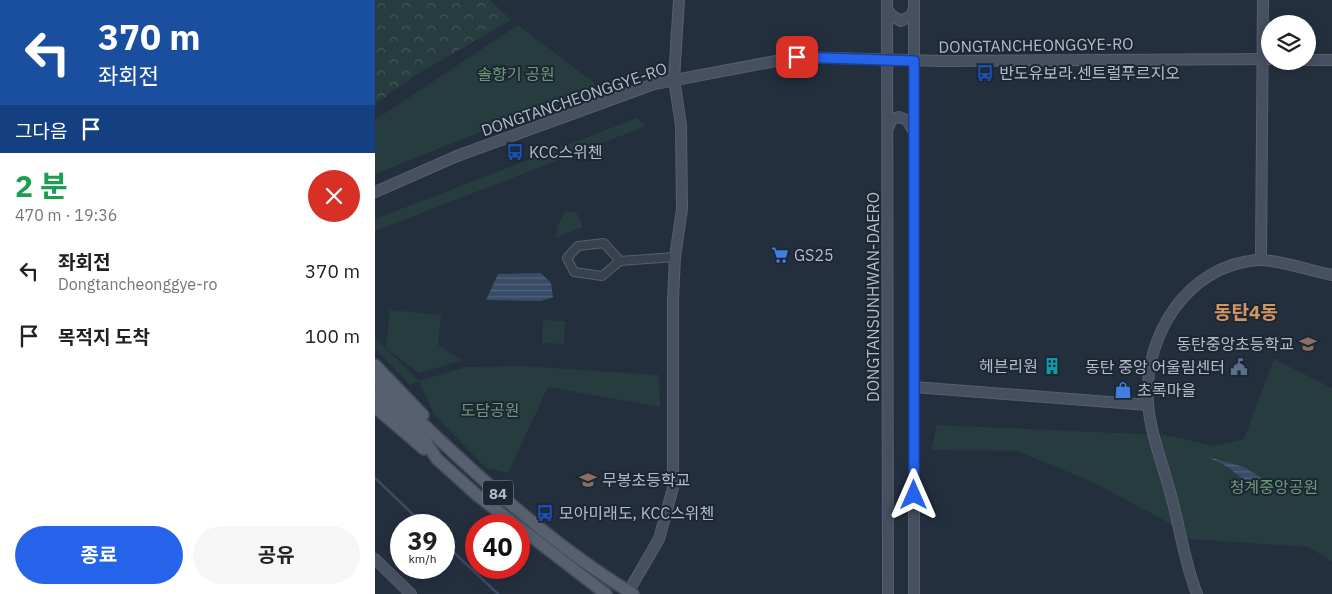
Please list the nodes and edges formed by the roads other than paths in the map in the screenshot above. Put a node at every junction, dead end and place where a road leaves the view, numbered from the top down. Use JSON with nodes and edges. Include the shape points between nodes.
{"nodes":[{"id":1,"x":679,"y":0,"type":"edge"},
{"id":2,"x":1263,"y":0,"type":"edge"},
{"id":3,"x":887,"y":3,"type":"edge"},
{"id":4,"x":914,"y":3,"type":"edge"},
{"id":5,"x":1264,"y":15,"type":"edge"},
{"id":6,"x":1261,"y":59,"type":"edge"},
{"id":7,"x":887,"y":60,"type":"junction"},
{"id":8,"x":1316,"y":60,"type":"edge"},
{"id":9,"x":1332,"y":60,"type":"edge"},
{"id":10,"x":914,"y":61,"type":"junction"},
{"id":11,"x":1267,"y":70,"type":"edge"},
{"id":12,"x":674,"y":79,"type":"junction"},
{"id":13,"x":887,"y":131,"type":"junction"},
{"id":14,"x":914,"y":134,"type":"junction"},
{"id":15,"x":375,"y":192,"type":"edge"},
{"id":16,"x":675,"y":257,"type":"junction"},
{"id":17,"x":1261,"y":260,"type":"junction"},
{"id":18,"x":620,"y":262,"type":"junction"},
{"id":19,"x":1332,"y":275,"type":"edge"},
{"id":20,"x":375,"y":365,"type":"edge"},
{"id":21,"x":375,"y":379,"type":"edge"},
{"id":22,"x":914,"y":388,"type":"junction"},
{"id":23,"x":375,"y":393,"type":"edge"},
{"id":24,"x":1148,"y":405,"type":"junction"},
{"id":25,"x":375,"y":407,"type":"edge"},
{"id":26,"x":448,"y":448,"type":"junction"},
{"id":27,"x":437,"y":459,"type":"junction"},
{"id":28,"x":501,"y":514,"type":"edge"},
{"id":29,"x":530,"y":536,"type":"edge"},
{"id":30,"x":375,"y":559,"type":"edge"},
{"id":31,"x":629,"y":593,"type":"edge"},
{"id":32,"x":411,"y":594,"type":"edge"},
{"id":33,"x":606,"y":594,"type":"edge"},
{"id":34,"x":888,"y":594,"type":"edge"},
{"id":35,"x":914,"y":594,"type":"edge"},
{"id":36,"x":1197,"y":594,"type":"edge"}],
"edges":[{"from":1,"to":12,"type":"street"},
{"from":2,"to":5,"type":"street"},
{"from":3,"to":4,"type":"street","via":[[891,15],[901,21],[912,15]]},
{"from":3,"to":7,"type":"street","name":"DONGTANSUNHWAN-DAERO"},
{"from":4,"to":10,"type":"street"},
{"from":6,"to":10,"type":"street","name":"DONGTANCHEONGGYE-RO"},
{"from":7,"to":10,"type":"street","name":"DONGTANCHEONGGYE-RO"},
{"from":7,"to":12,"type":"street","name":"DONGTANCHEONGGYE-RO","via":[[797,57]]},
{"from":7,"to":13,"type":"street","name":"DONGTANSUNHWAN-DAERO"},
{"from":8,"to":9,"type":"street"},
{"from":10,"to":14,"type":"street"},
{"from":11,"to":17,"type":"street"},
{"from":12,"to":15,"type":"street","name":"DONGTANCHEONGGYE-RO","via":[[457,156]]},
{"from":12,"to":16,"type":"street","via":[[681,125],[682,209]]},
{"from":13,"to":14,"type":"street","via":[[892,119],[899,117],[907,120]]},
{"from":13,"to":34,"type":"street","name":"DONGTANSUNHWAN-DAERO"},
{"from":14,"to":22,"type":"street"},
{"from":16,"to":18,"type":"street"},
{"from":16,"to":31,"type":"street","via":[[673,488],[659,539]]},
{"from":17,"to":19,"type":"street"},
{"from":17,"to":24,"type":"street","via":[[1225,266],[1195,285],[1179,302],[1165,321],[1154,353]]},
{"from":18,"to":18,"type":"street","via":[[604,243],[578,246],[567,258],[573,272],[602,276]]},
{"from":20,"to":26,"type":"main road","via":[[433,427]]},
{"from":21,"to":26,"type":"main road","number":"84"},
{"from":22,"to":24,"type":"street"},
{"from":22,"to":35,"type":"street"},
{"from":23,"to":27,"type":"main road","number":"84","via":[[425,442]]},
{"from":24,"to":36,"type":"street","via":[[1183,550]]},
{"from":25,"to":27,"type":"main road"},
{"from":26,"to":31,"type":"main road","number":"84","via":[[505,499]]},
{"from":27,"to":28,"type":"main road","number":"84"},
{"from":29,"to":33,"type":"main road","number":"84"},
{"from":30,"to":32,"type":"street"}]}
